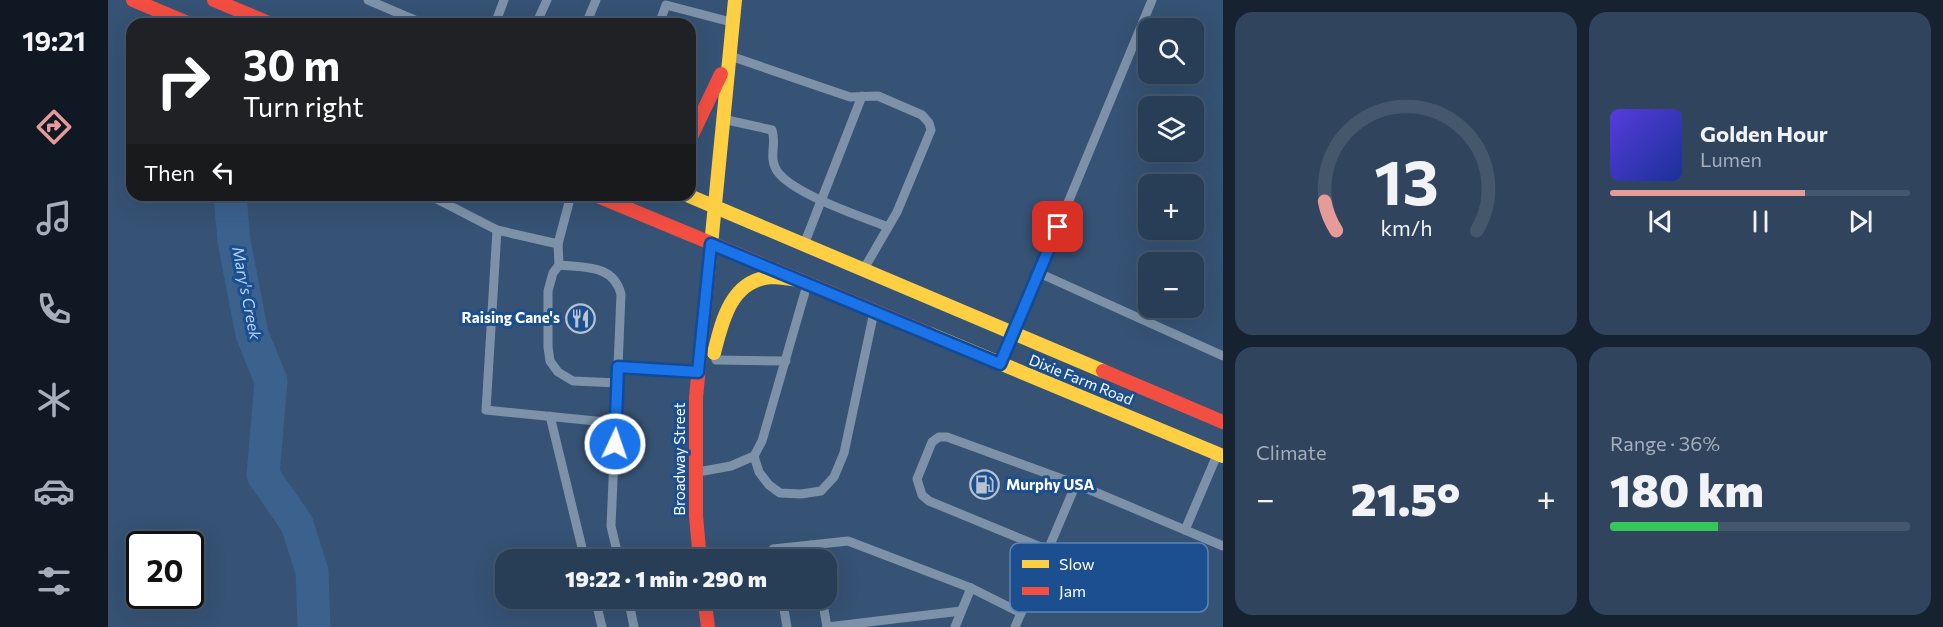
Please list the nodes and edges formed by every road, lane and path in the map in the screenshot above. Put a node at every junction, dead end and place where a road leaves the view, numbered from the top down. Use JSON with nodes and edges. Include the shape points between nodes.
{"nodes":[{"id":1,"x":133,"y":0,"type":"edge"},
{"id":2,"x":214,"y":0,"type":"edge"},
{"id":3,"x":368,"y":0,"type":"edge"},
{"id":4,"x":504,"y":0,"type":"edge"},
{"id":5,"x":547,"y":0,"type":"edge"},
{"id":6,"x":596,"y":0,"type":"edge"},
{"id":7,"x":656,"y":0,"type":"edge"},
{"id":8,"x":735,"y":0,"type":"edge"},
{"id":9,"x":1152,"y":0,"type":"edge"},
{"id":10,"x":666,"y":5,"type":"junction"},
{"id":11,"x":176,"y":18,"type":"edge"},
{"id":12,"x":258,"y":18,"type":"edge"},
{"id":13,"x":410,"y":18,"type":"edge"},
{"id":14,"x":497,"y":18,"type":"edge"},
{"id":15,"x":539,"y":18,"type":"edge"},
{"id":16,"x":588,"y":18,"type":"edge"},
{"id":17,"x":661,"y":18,"type":"edge"},
{"id":18,"x":733,"y":23,"type":"junction"},
{"id":19,"x":730,"y":56,"type":"junction"},
{"id":20,"x":862,"y":96,"type":"junction"},
{"id":21,"x":723,"y":119,"type":"junction"},
{"id":22,"x":696,"y":127,"type":"edge"},
{"id":23,"x":696,"y":199,"type":"edge"},
{"id":24,"x":821,"y":200,"type":"junction"},
{"id":25,"x":441,"y":201,"type":"edge"},
{"id":26,"x":569,"y":201,"type":"edge"},
{"id":27,"x":609,"y":201,"type":"edge"},
{"id":28,"x":715,"y":206,"type":"junction"},
{"id":29,"x":888,"y":227,"type":"junction"},
{"id":30,"x":497,"y":230,"type":"junction"},
{"id":31,"x":558,"y":244,"type":"junction"},
{"id":32,"x":711,"y":244,"type":"junction"},
{"id":33,"x":804,"y":244,"type":"junction"},
{"id":34,"x":559,"y":265,"type":"junction"},
{"id":35,"x":864,"y":269,"type":"junction"},
{"id":36,"x":1039,"y":273,"type":"junction"},
{"id":37,"x":803,"y":282,"type":"junction"},
{"id":38,"x":874,"y":312,"type":"junction"},
{"id":39,"x":1007,"y":348,"type":"junction"},
{"id":40,"x":1223,"y":356,"type":"edge"},
{"id":41,"x":711,"y":360,"type":"junction"},
{"id":42,"x":786,"y":360,"type":"junction"},
{"id":43,"x":618,"y":367,"type":"junction"},
{"id":44,"x":698,"y":372,"type":"junction"},
{"id":45,"x":618,"y":383,"type":"junction"},
{"id":46,"x":696,"y":412,"type":"junction"},
{"id":47,"x":550,"y":416,"type":"junction"},
{"id":48,"x":1223,"y":422,"type":"edge"},
{"id":49,"x":616,"y":423,"type":"junction"},
{"id":50,"x":1221,"y":450,"type":"edge"},
{"id":51,"x":754,"y":456,"type":"junction"},
{"id":52,"x":696,"y":473,"type":"junction"},
{"id":53,"x":1076,"y":484,"type":"junction"},
{"id":54,"x":1185,"y":530,"type":"junction"},
{"id":55,"x":1031,"y":543,"type":"edge"},
{"id":56,"x":1051,"y":543,"type":"edge"},
{"id":57,"x":811,"y":545,"type":"junction"},
{"id":58,"x":1223,"y":546,"type":"edge"},
{"id":59,"x":582,"y":549,"type":"edge"},
{"id":60,"x":616,"y":549,"type":"edge"},
{"id":61,"x":699,"y":549,"type":"edge"},
{"id":62,"x":773,"y":549,"type":"edge"},
{"id":63,"x":812,"y":549,"type":"edge"},
{"id":64,"x":970,"y":588,"type":"junction"},
{"id":65,"x":1010,"y":608,"type":"edge"},
{"id":66,"x":598,"y":609,"type":"edge"},
{"id":67,"x":630,"y":609,"type":"edge"},
{"id":68,"x":706,"y":609,"type":"edge"},
{"id":69,"x":784,"y":609,"type":"edge"},
{"id":70,"x":824,"y":609,"type":"edge"},
{"id":71,"x":961,"y":611,"type":"junction"},
{"id":72,"x":1021,"y":613,"type":"edge"},
{"id":73,"x":602,"y":627,"type":"edge"},
{"id":74,"x":634,"y":627,"type":"edge"},
{"id":75,"x":708,"y":627,"type":"edge"},
{"id":76,"x":787,"y":627,"type":"edge"},
{"id":77,"x":955,"y":627,"type":"edge"},
{"id":78,"x":1015,"y":627,"type":"edge"}],
"edges":[{"from":1,"to":11,"type":"main road"},
{"from":2,"to":12,"type":"main road"},
{"from":3,"to":13,"type":"lane"},
{"from":4,"to":14,"type":"lane"},
{"from":5,"to":15,"type":"lane"},
{"from":6,"to":16,"type":"lane"},
{"from":7,"to":10,"type":"lane"},
{"from":8,"to":18,"type":"main road","name":"Broadway Street"},
{"from":9,"to":36,"type":"lane"},
{"from":10,"to":17,"type":"lane"},
{"from":10,"to":18,"type":"lane"},
{"from":18,"to":19,"type":"main road","name":"Broadway Street"},
{"from":19,"to":20,"type":"lane","via":[[850,97]]},
{"from":19,"to":21,"type":"main road","name":"Broadway Street"},
{"from":19,"to":22,"type":"main road"},
{"from":20,"to":24,"type":"lane"},
{"from":20,"to":29,"type":"lane","via":[[878,96],[922,115],[932,130]]},
{"from":21,"to":24,"type":"lane","via":[[772,130],[776,170],[787,182]]},
{"from":21,"to":28,"type":"main road","name":"Broadway Street"},
{"from":23,"to":28,"type":"main road","name":"Dixie Farm Road"},
{"from":24,"to":29,"type":"lane"},
{"from":24,"to":33,"type":"lane"},
{"from":25,"to":30,"type":"lane"},
{"from":26,"to":31,"type":"lane"},
{"from":27,"to":32,"type":"main road","name":"Dixie Farm Road"},
{"from":28,"to":32,"type":"main road","name":"Broadway Street"},
{"from":28,"to":33,"type":"main road","name":"Dixie Farm Road"},
{"from":29,"to":35,"type":"lane"},
{"from":30,"to":31,"type":"lane"},
{"from":30,"to":47,"type":"lane","via":[[486,410]]},
{"from":31,"to":34,"type":"lane"},
{"from":32,"to":37,"type":"main road","name":"Dixie Farm Road"},
{"from":32,"to":44,"type":"main road","name":"Broadway Street"},
{"from":33,"to":35,"type":"main road","name":"Dixie Farm Road"},
{"from":34,"to":43,"type":"lane","via":[[604,271],[619,286]]},
{"from":34,"to":45,"type":"lane","via":[[548,291],[550,361],[558,372],[573,381]]},
{"from":35,"to":39,"type":"main road","name":"Dixie Farm Road"},
{"from":36,"to":39,"type":"lane"},
{"from":36,"to":40,"type":"lane"},
{"from":37,"to":38,"type":"main road","name":"Dixie Farm Road"},
{"from":37,"to":41,"type":"main road","via":[[765,278],[741,289],[725,312]]},
{"from":37,"to":42,"type":"lane"},
{"from":38,"to":39,"type":"main road","name":"Dixie Farm Road"},
{"from":38,"to":51,"type":"lane","via":[[844,453],[834,477],[821,491],[780,493],[759,472]]},
{"from":39,"to":48,"type":"main road","name":"Dixie Farm Road"},
{"from":39,"to":50,"type":"main road","name":"Dixie Farm Road"},
{"from":41,"to":42,"type":"lane"},
{"from":41,"to":46,"type":"main road"},
{"from":42,"to":51,"type":"lane"},
{"from":43,"to":44,"type":"lane"},
{"from":43,"to":45,"type":"lane"},
{"from":44,"to":46,"type":"main road","name":"Broadway Street"},
{"from":45,"to":49,"type":"lane"},
{"from":46,"to":52,"type":"main road","name":"Broadway Street"},
{"from":47,"to":49,"type":"lane"},
{"from":47,"to":59,"type":"lane"},
{"from":49,"to":60,"type":"lane","via":[[611,526]]},
{"from":50,"to":54,"type":"lane"},
{"from":51,"to":52,"type":"lane","via":[[731,466]]},
{"from":52,"to":61,"type":"main road","name":"Broadway Street"},
{"from":53,"to":54,"type":"lane"},
{"from":53,"to":55,"type":"lane","via":[[947,436],[932,442],[917,479],[922,495]]},
{"from":53,"to":56,"type":"lane"},
{"from":54,"to":58,"type":"lane"},
{"from":57,"to":62,"type":"lane"},
{"from":57,"to":63,"type":"lane"},
{"from":57,"to":64,"type":"lane","via":[[848,541]]},
{"from":64,"to":65,"type":"lane"},
{"from":64,"to":71,"type":"lane"},
{"from":66,"to":73,"type":"lane"},
{"from":67,"to":74,"type":"lane"},
{"from":68,"to":75,"type":"main road"},
{"from":69,"to":76,"type":"lane"},
{"from":70,"to":71,"type":"lane","via":[[827,627]]},
{"from":71,"to":77,"type":"lane"},
{"from":72,"to":78,"type":"lane"}]}
